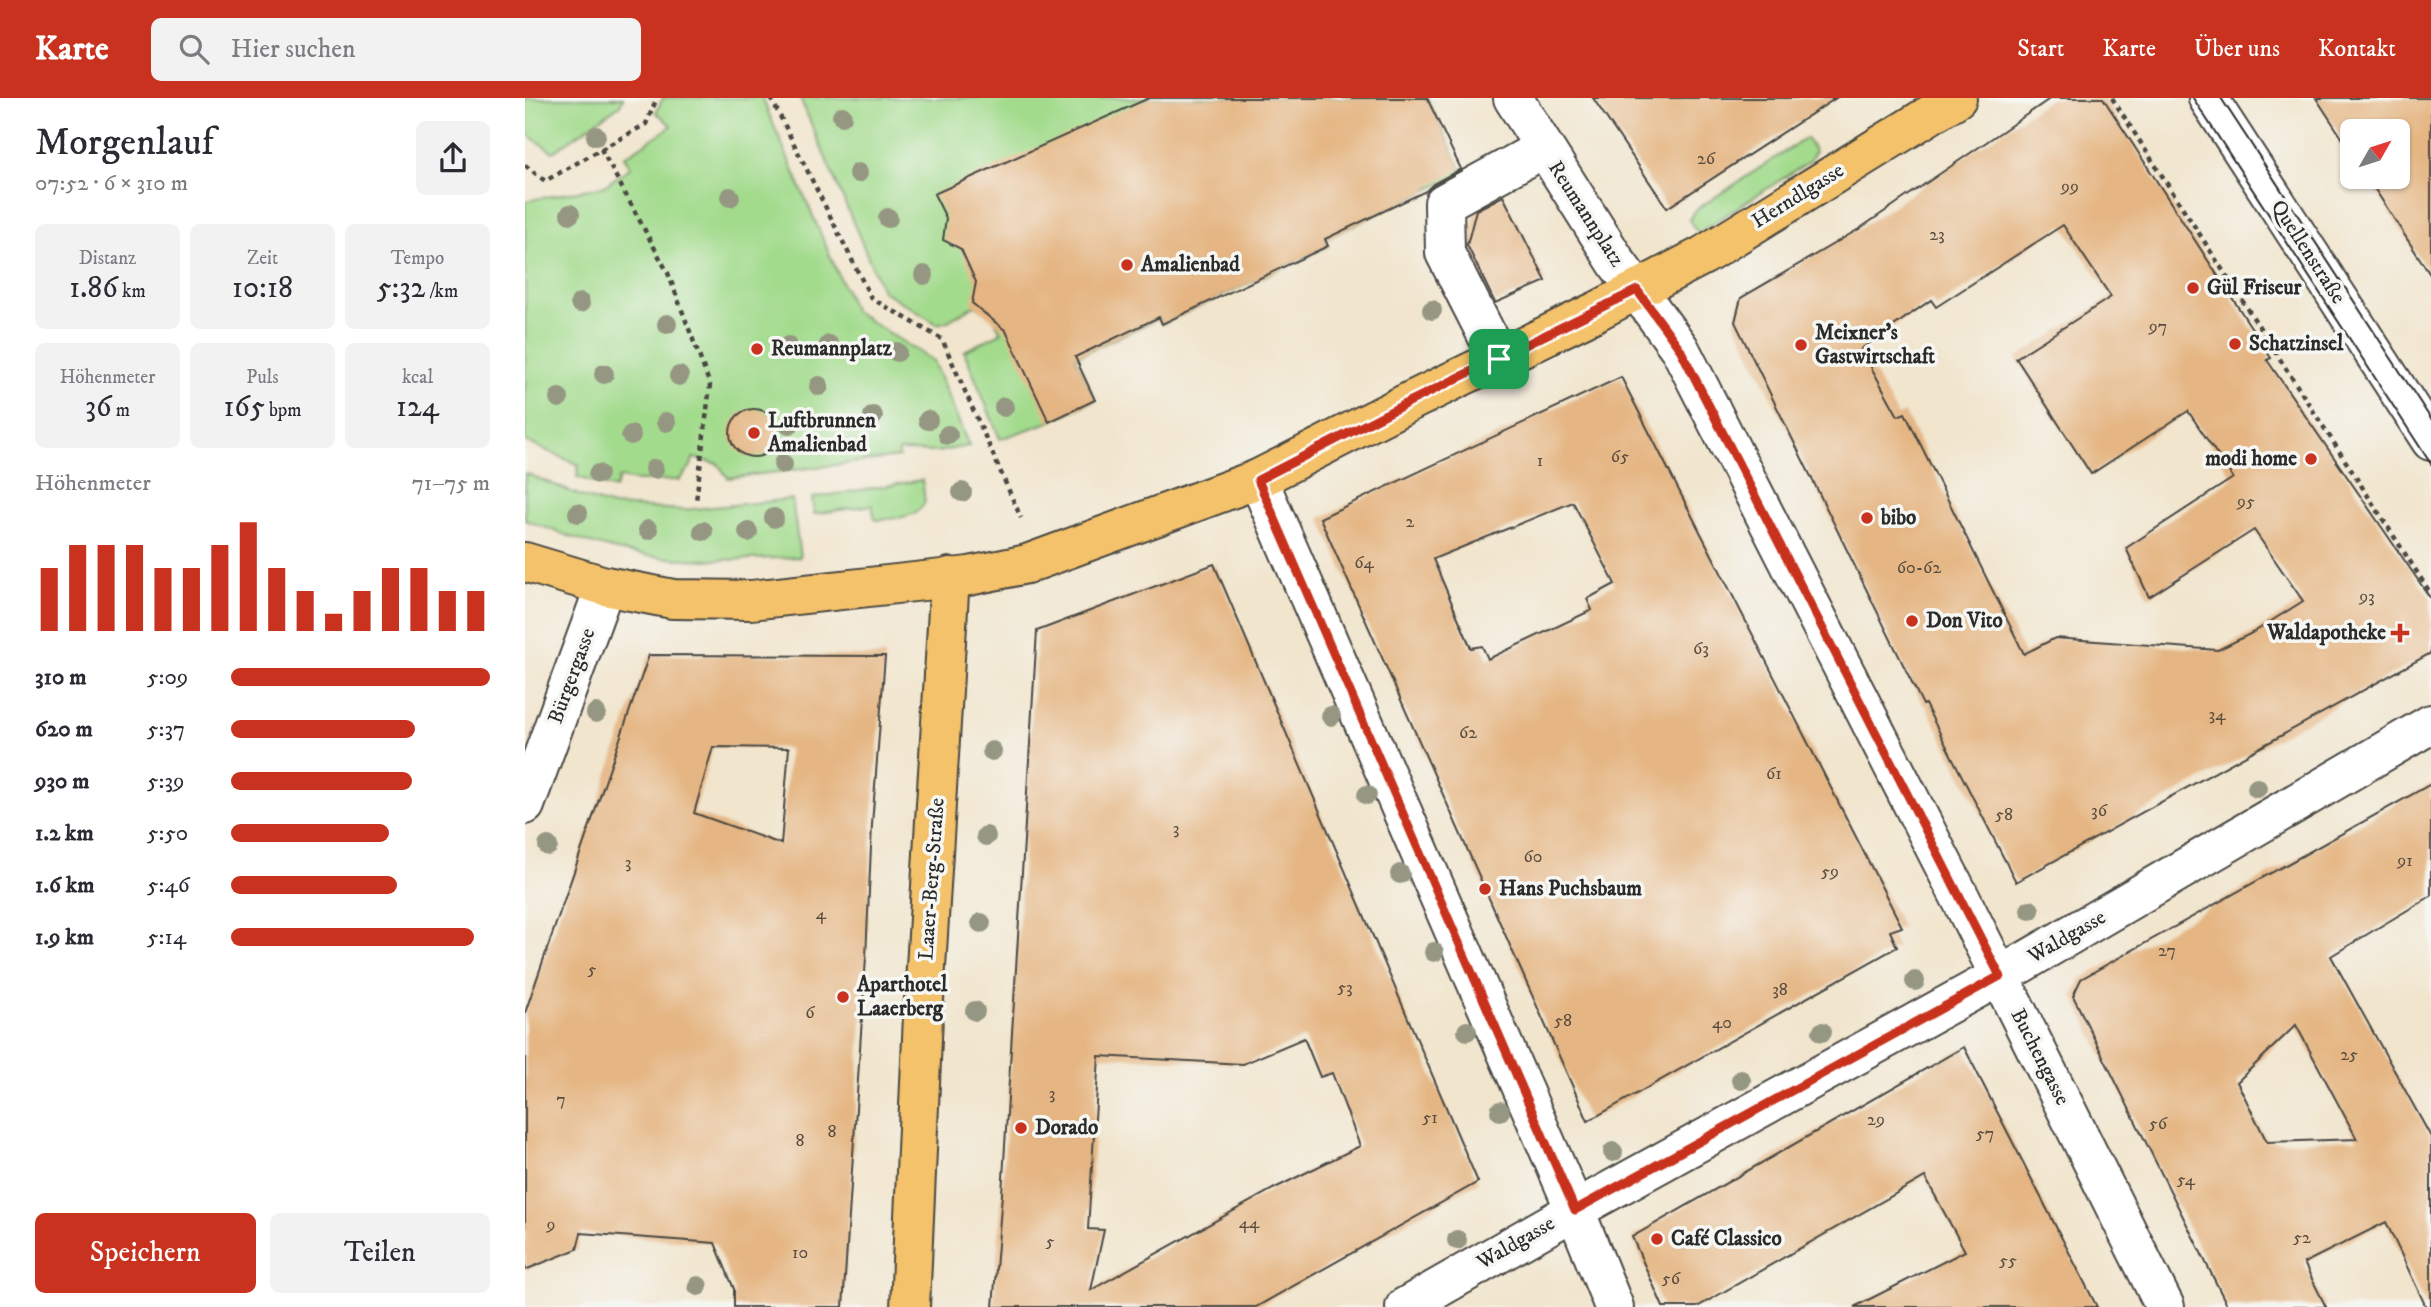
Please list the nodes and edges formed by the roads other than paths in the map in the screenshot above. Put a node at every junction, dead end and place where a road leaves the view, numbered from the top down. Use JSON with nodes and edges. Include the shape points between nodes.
{"nodes":[{"id":1,"x":1513,"y":98,"type":"edge"},
{"id":2,"x":1957,"y":98,"type":"edge"},
{"id":3,"x":2208,"y":98,"type":"edge"},
{"id":4,"x":1544,"y":148,"type":"junction"},
{"id":5,"x":1637,"y":290,"type":"junction"},
{"id":6,"x":1499,"y":359,"type":"junction"},
{"id":7,"x":2431,"y":441,"type":"edge"},
{"id":8,"x":1258,"y":480,"type":"junction"},
{"id":9,"x":525,"y":562,"type":"edge"},
{"id":10,"x":950,"y":577,"type":"junction"},
{"id":11,"x":605,"y":586,"type":"junction"},
{"id":12,"x":2431,"y":724,"type":"edge"},
{"id":13,"x":525,"y":805,"type":"edge"},
{"id":14,"x":2000,"y":976,"type":"junction"},
{"id":15,"x":1575,"y":1210,"type":"junction"},
{"id":16,"x":911,"y":1307,"type":"edge"},
{"id":17,"x":1405,"y":1307,"type":"edge"},
{"id":18,"x":1614,"y":1307,"type":"edge"},
{"id":19,"x":2165,"y":1307,"type":"edge"}],
"edges":[{"from":1,"to":4,"type":"street","name":"Reumannplatz"},
{"from":2,"to":5,"type":"main road","name":"Herndlgasse","via":[[1704,255]]},
{"from":3,"to":7,"type":"street","name":"Quellenstraße"},
{"from":4,"to":5,"type":"street","name":"Reumannplatz"},
{"from":4,"to":6,"type":"street","via":[[1444,203],[1445,253]]},
{"from":5,"to":6,"type":"main road","name":"Reumannplatz"},
{"from":5,"to":14,"type":"street","name":"Buchengasse","via":[[1680,349]]},
{"from":6,"to":8,"type":"main road","name":"Reumannplatz"},
{"from":8,"to":10,"type":"main road","name":"Reumannplatz","via":[[1027,564]]},
{"from":8,"to":15,"type":"street"},
{"from":9,"to":11,"type":"main road","name":"Reumannplatz"},
{"from":10,"to":11,"type":"main road","name":"Reumannplatz","via":[[751,600],[673,599]]},
{"from":10,"to":16,"type":"main road","name":"Laaer-Berg-Straße","via":[[923,1016]]},
{"from":11,"to":13,"type":"street","name":"Bürgergasse"},
{"from":12,"to":14,"type":"street","name":"Waldgasse"},
{"from":14,"to":15,"type":"street","name":"Waldgasse"},
{"from":14,"to":19,"type":"street","name":"Buchengasse"},
{"from":15,"to":17,"type":"street","name":"Waldgasse"},
{"from":15,"to":18,"type":"street"}]}
